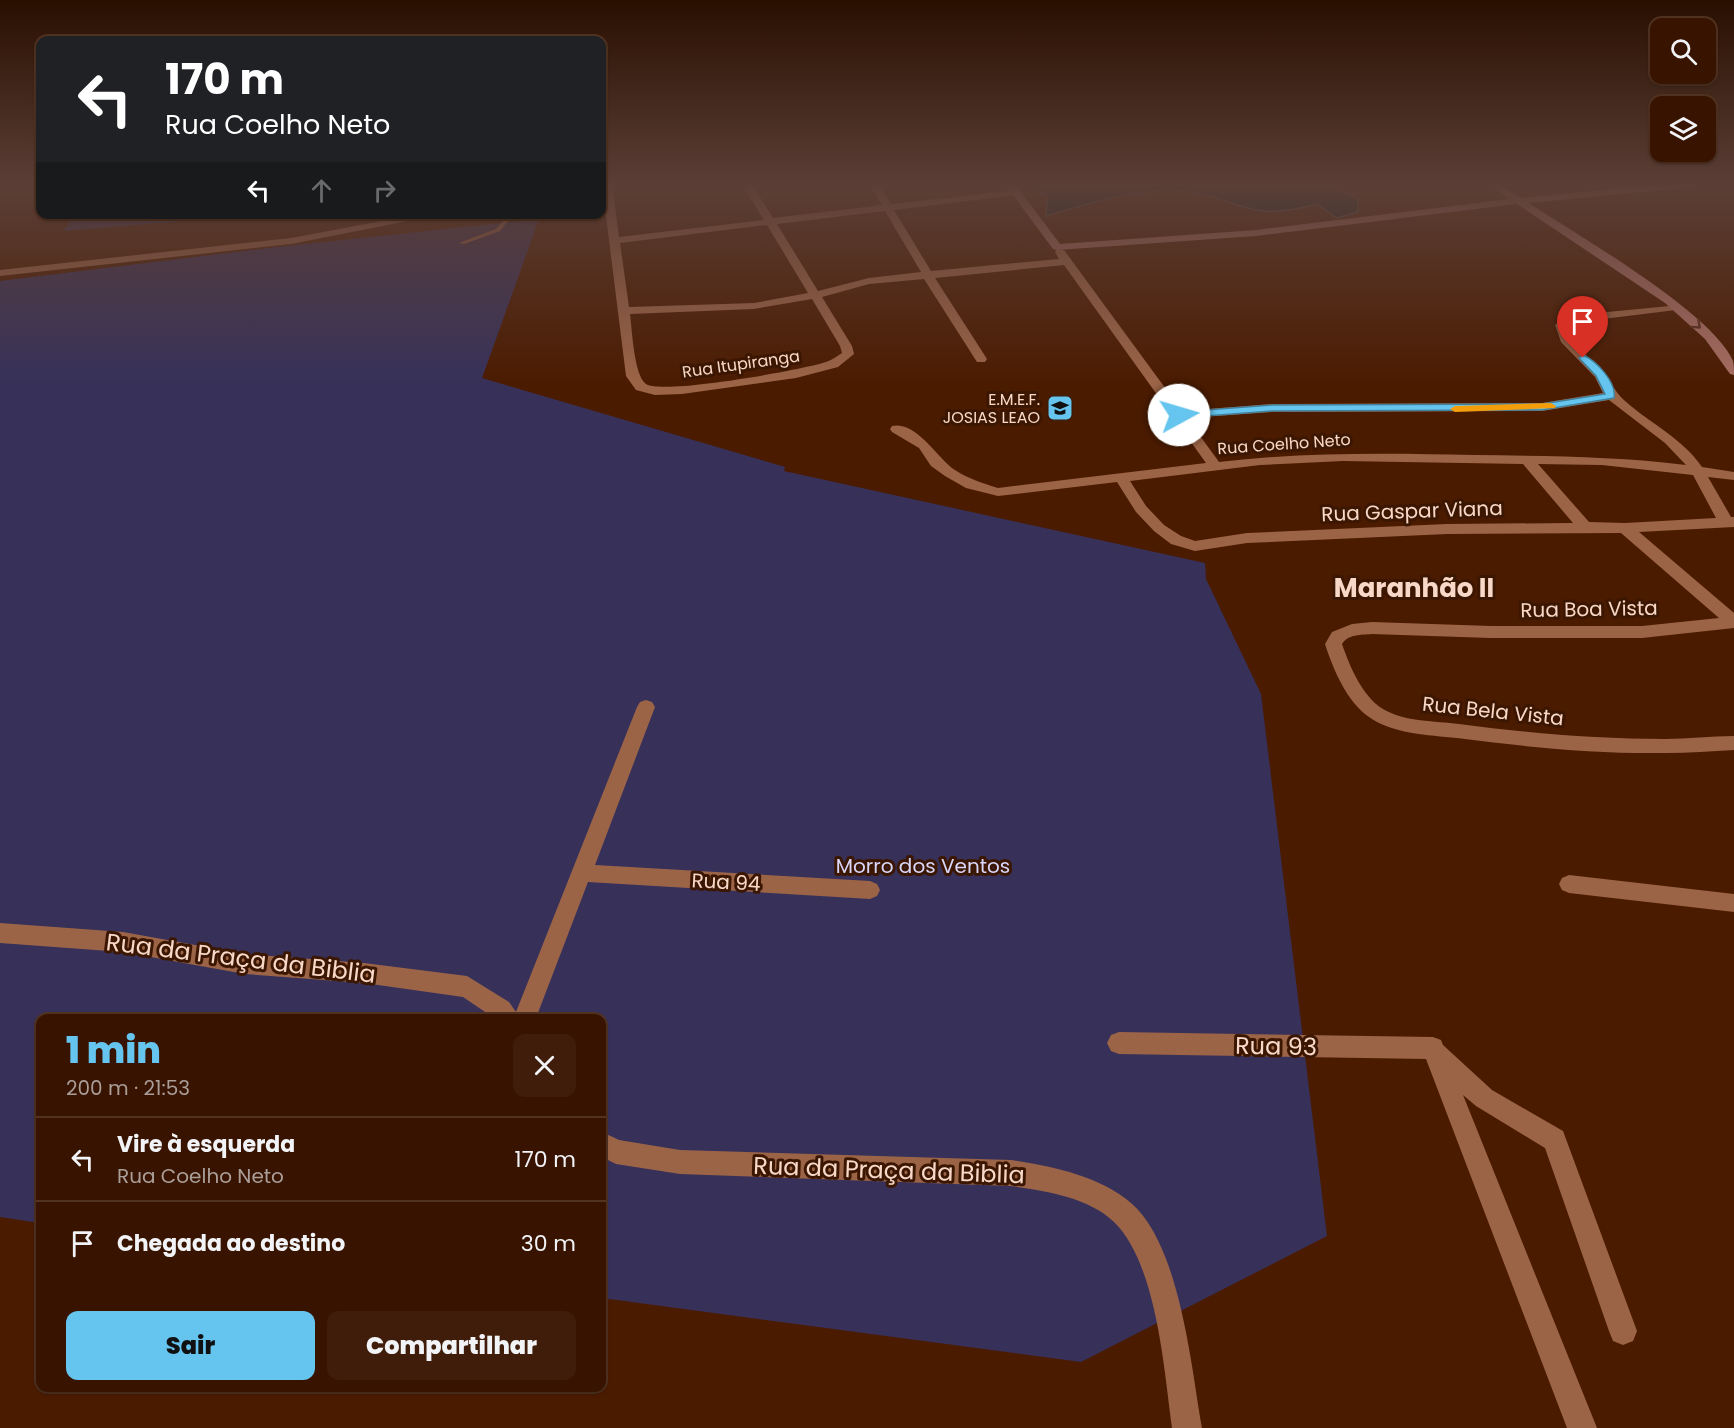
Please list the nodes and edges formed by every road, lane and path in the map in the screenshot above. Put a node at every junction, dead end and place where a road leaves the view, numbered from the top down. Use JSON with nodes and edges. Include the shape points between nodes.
{"nodes":[{"id":1,"x":203,"y":251,"type":"edge"},
{"id":2,"x":615,"y":251,"type":"edge"},
{"id":3,"x":788,"y":251,"type":"edge"},
{"id":4,"x":914,"y":251,"type":"edge"},
{"id":5,"x":1059,"y":251,"type":"edge"},
{"id":6,"x":1593,"y":251,"type":"edge"},
{"id":7,"x":1067,"y":261,"type":"junction"},
{"id":8,"x":0,"y":273,"type":"edge"},
{"id":9,"x":927,"y":274,"type":"junction"},
{"id":10,"x":814,"y":294,"type":"junction"},
{"id":11,"x":1676,"y":307,"type":"junction"},
{"id":12,"x":622,"y":311,"type":"junction"},
{"id":13,"x":981,"y":359,"type":"dead end"},
{"id":14,"x":1734,"y":371,"type":"edge"},
{"id":15,"x":1611,"y":396,"type":"junction"},
{"id":16,"x":1179,"y":415,"type":"junction"},
{"id":17,"x":897,"y":429,"type":"dead end"},
{"id":18,"x":1526,"y":459,"type":"junction"},
{"id":19,"x":1215,"y":466,"type":"junction"},
{"id":20,"x":1696,"y":471,"type":"junction"},
{"id":21,"x":1734,"y":476,"type":"edge"},
{"id":22,"x":1121,"y":477,"type":"junction"},
{"id":23,"x":1729,"y":521,"type":"edge"},
{"id":24,"x":1585,"y":527,"type":"junction"},
{"id":25,"x":1625,"y":528,"type":"junction"},
{"id":26,"x":1734,"y":622,"type":"edge"},
{"id":27,"x":1372,"y":628,"type":"joint"},
{"id":28,"x":646,"y":707,"type":"dead end"},
{"id":29,"x":1734,"y":743,"type":"edge"},
{"id":30,"x":582,"y":873,"type":"junction"},
{"id":31,"x":1569,"y":884,"type":"dead end"},
{"id":32,"x":870,"y":890,"type":"dead end"},
{"id":33,"x":1734,"y":903,"type":"edge"},
{"id":34,"x":0,"y":933,"type":"edge"},
{"id":35,"x":504,"y":1014,"type":"edge"},
{"id":36,"x":527,"y":1014,"type":"edge"},
{"id":37,"x":1119,"y":1043,"type":"dead end"},
{"id":38,"x":1433,"y":1048,"type":"junction"},
{"id":39,"x":606,"y":1146,"type":"edge"},
{"id":40,"x":1623,"y":1331,"type":"dead end"},
{"id":41,"x":1187,"y":1428,"type":"edge"},
{"id":42,"x":1582,"y":1428,"type":"edge"}],
"edges":[{"from":1,"to":8,"type":"street"},
{"from":2,"to":12,"type":"street"},
{"from":3,"to":10,"type":"street"},
{"from":4,"to":9,"type":"street"},
{"from":5,"to":7,"type":"street"},
{"from":6,"to":11,"type":"street"},
{"from":7,"to":9,"type":"street"},
{"from":7,"to":16,"type":"street"},
{"from":9,"to":10,"type":"street","via":[[869,281]]},
{"from":9,"to":13,"type":"street"},
{"from":10,"to":12,"type":"street","via":[[754,306]]},
{"from":10,"to":12,"type":"street","name":"Rua Itupiranga","via":[[848,354],[834,364],[796,374],[681,390],[641,387],[632,376]]},
{"from":11,"to":14,"type":"street","one_way":true,"via":[[1709,336]]},
{"from":11,"to":15,"type":"street","via":[[1581,318],[1562,325],[1567,342],[1599,374]]},
{"from":15,"to":16,"type":"street","name":"Rua Coelho Neto","via":[[1542,407],[1272,408]]},
{"from":15,"to":20,"type":"street","via":[[1675,445]]},
{"from":16,"to":19,"type":"street"},
{"from":17,"to":22,"type":"street","name":"Rua Coelho Neto","via":[[924,445],[936,464],[985,490],[998,492]]},
{"from":18,"to":19,"type":"street","name":"Rua Coelho Neto","via":[[1343,457]]},
{"from":18,"to":20,"type":"street","name":"Rua Coelho Neto","via":[[1602,461]]},
{"from":18,"to":24,"type":"street"},
{"from":19,"to":22,"type":"street","name":"Rua Coelho Neto"},
{"from":20,"to":21,"type":"street","name":"Rua Coelho Neto"},
{"from":20,"to":23,"type":"street"},
{"from":22,"to":24,"type":"street","name":"Rua Gaspar Viana","via":[[1141,509],[1159,528],[1176,540],[1195,546],[1270,537]]},
{"from":23,"to":25,"type":"street","name":"Rua Gaspar Viana"},
{"from":24,"to":25,"type":"street","name":"Rua Gaspar Viana"},
{"from":25,"to":26,"type":"street"},
{"from":26,"to":27,"type":"street","name":"Rua Boa Vista","via":[[1642,632]]},
{"from":27,"to":29,"type":"street","name":"Rua Bela Vista","via":[[1352,630],[1338,636],[1333,644],[1337,658],[1370,708],[1397,721],[1523,739],[1659,746]]},
{"from":28,"to":30,"type":"street"},
{"from":30,"to":32,"type":"street","name":"Rua 94"},
{"from":30,"to":36,"type":"street"},
{"from":31,"to":33,"type":"street"},
{"from":34,"to":35,"type":"street","name":"Rua da Praça da Biblia","via":[[123,942],[245,964],[364,973],[467,987]]},
{"from":37,"to":38,"type":"street","name":"Rua 93"},
{"from":38,"to":40,"type":"street","via":[[1484,1098],[1554,1140]]},
{"from":38,"to":42,"type":"street"},
{"from":39,"to":41,"type":"street","name":"Rua da Praça da Biblia","via":[[616,1152],[680,1162],[1011,1173],[1044,1178],[1100,1198],[1124,1213],[1142,1238],[1164,1291]]}]}
